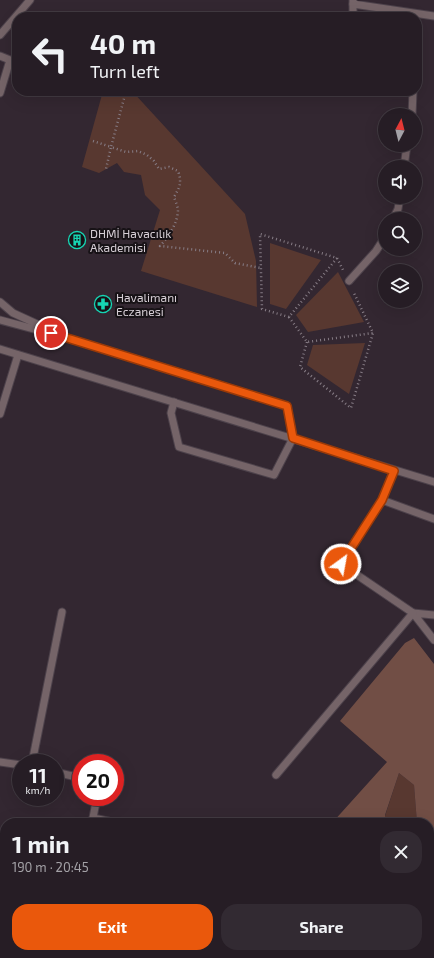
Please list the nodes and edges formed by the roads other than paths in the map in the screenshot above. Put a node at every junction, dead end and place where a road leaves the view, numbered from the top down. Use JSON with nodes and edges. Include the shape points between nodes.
{"nodes":[{"id":1,"x":30,"y":0,"type":"edge"},
{"id":2,"x":353,"y":2,"type":"edge"},
{"id":3,"x":20,"y":12,"type":"edge"},
{"id":4,"x":411,"y":12,"type":"edge"},
{"id":5,"x":422,"y":14,"type":"edge"},
{"id":6,"x":434,"y":16,"type":"edge"},
{"id":7,"x":12,"y":21,"type":"edge"},
{"id":8,"x":0,"y":35,"type":"edge"},
{"id":9,"x":0,"y":56,"type":"edge"},
{"id":10,"x":0,"y":93,"type":"edge"},
{"id":11,"x":413,"y":96,"type":"edge"},
{"id":12,"x":412,"y":108,"type":"edge"},
{"id":13,"x":378,"y":248,"type":"edge"},
{"id":14,"x":348,"y":281,"type":"road end"},
{"id":15,"x":0,"y":302,"type":"edge"},
{"id":16,"x":0,"y":320,"type":"edge"},
{"id":17,"x":64,"y":336,"type":"junction"},
{"id":18,"x":0,"y":349,"type":"edge"},
{"id":19,"x":18,"y":355,"type":"junction"},
{"id":20,"x":174,"y":402,"type":"junction"},
{"id":21,"x":0,"y":414,"type":"edge"},
{"id":22,"x":293,"y":438,"type":"junction"},
{"id":23,"x":394,"y":471,"type":"junction"},
{"id":24,"x":434,"y":482,"type":"edge"},
{"id":25,"x":382,"y":500,"type":"junction"},
{"id":26,"x":434,"y":519,"type":"edge"},
{"id":27,"x":62,"y":612,"type":"dead end"},
{"id":28,"x":413,"y":613,"type":"junction"},
{"id":29,"x":434,"y":615,"type":"edge"},
{"id":30,"x":434,"y":640,"type":"edge"},
{"id":31,"x":34,"y":754,"type":"edge"},
{"id":32,"x":0,"y":762,"type":"edge"},
{"id":33,"x":12,"y":764,"type":"edge"},
{"id":34,"x":276,"y":775,"type":"dead end"},
{"id":35,"x":95,"y":806,"type":"edge"},
{"id":36,"x":93,"y":818,"type":"edge"}],
"edges":[{"from":1,"to":3,"type":"lane"},
{"from":2,"to":4,"type":"lane"},
{"from":5,"to":6,"type":"lane"},
{"from":7,"to":8,"type":"lane"},
{"from":9,"to":10,"type":"lane","via":[[10,60]]},
{"from":11,"to":12,"type":"lane"},
{"from":13,"to":14,"type":"lane"},
{"from":15,"to":17,"type":"lane","via":[[13,313]]},
{"from":16,"to":17,"type":"lane"},
{"from":17,"to":22,"type":"lane","via":[[287,406]]},
{"from":18,"to":19,"type":"lane"},
{"from":19,"to":20,"type":"lane"},
{"from":19,"to":21,"type":"lane"},
{"from":20,"to":22,"type":"lane"},
{"from":20,"to":22,"type":"lane","via":[[171,413],[179,447],[274,475]]},
{"from":22,"to":23,"type":"lane"},
{"from":23,"to":24,"type":"lane"},
{"from":23,"to":25,"type":"lane"},
{"from":25,"to":26,"type":"lane"},
{"from":25,"to":28,"type":"lane","via":[[341,564]]},
{"from":27,"to":31,"type":"lane"},
{"from":28,"to":29,"type":"lane"},
{"from":28,"to":30,"type":"lane"},
{"from":28,"to":34,"type":"lane"},
{"from":32,"to":33,"type":"lane"},
{"from":35,"to":36,"type":"lane"}]}
